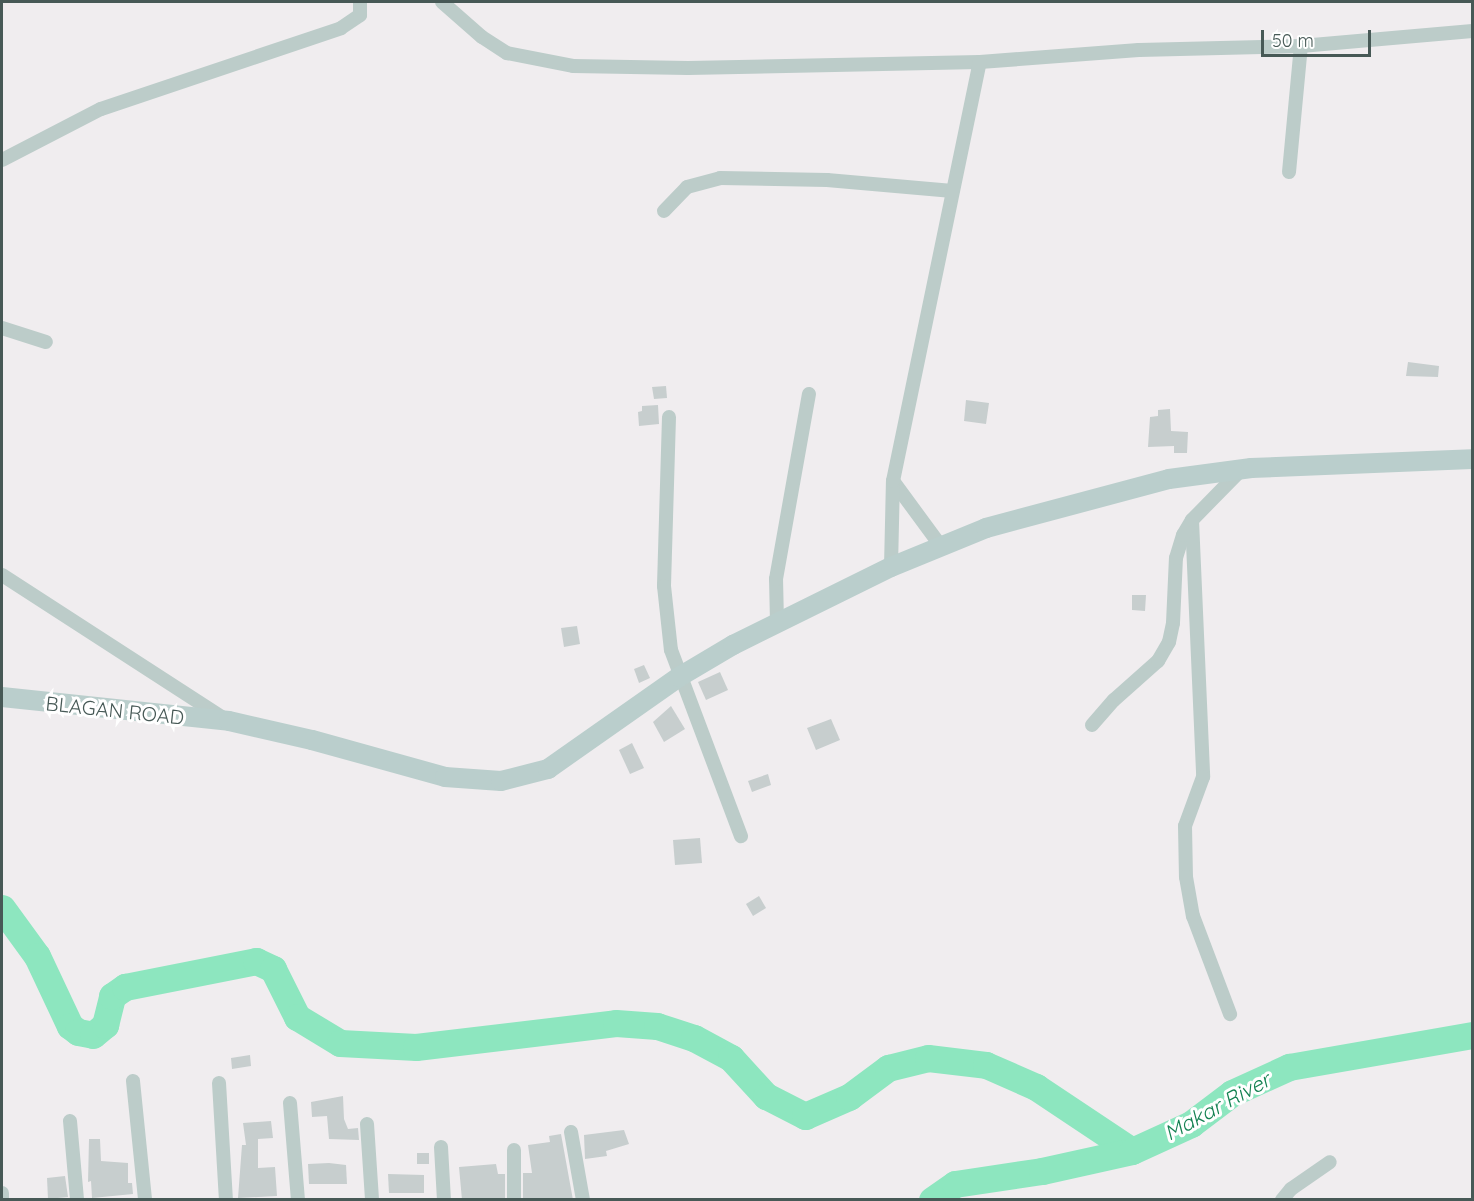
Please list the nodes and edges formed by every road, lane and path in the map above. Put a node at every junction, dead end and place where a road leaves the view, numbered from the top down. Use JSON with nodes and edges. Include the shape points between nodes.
{"nodes":[{"id":1,"x":360,"y":2,"type":"edge"},
{"id":2,"x":442,"y":2,"type":"edge"},
{"id":3,"x":1473,"y":31,"type":"edge"},
{"id":4,"x":1301,"y":46,"type":"junction"},
{"id":5,"x":980,"y":62,"type":"junction"},
{"id":6,"x":2,"y":160,"type":"edge"},
{"id":7,"x":1289,"y":172,"type":"dead end"},
{"id":8,"x":953,"y":191,"type":"junction"},
{"id":9,"x":664,"y":211,"type":"dead end"},
{"id":10,"x":2,"y":328,"type":"edge"},
{"id":11,"x":46,"y":342,"type":"dead end"},
{"id":12,"x":809,"y":394,"type":"dead end"},
{"id":13,"x":669,"y":417,"type":"dead end"},
{"id":14,"x":1473,"y":459,"type":"edge"},
{"id":15,"x":1240,"y":470,"type":"junction"},
{"id":16,"x":893,"y":481,"type":"junction"},
{"id":17,"x":1192,"y":520,"type":"junction"},
{"id":18,"x":940,"y":545,"type":"junction"},
{"id":19,"x":891,"y":567,"type":"junction"},
{"id":20,"x":2,"y":574,"type":"edge"},
{"id":21,"x":777,"y":622,"type":"junction"},
{"id":22,"x":679,"y":677,"type":"junction"},
{"id":23,"x":2,"y":697,"type":"edge"},
{"id":24,"x":230,"y":721,"type":"junction"},
{"id":25,"x":1092,"y":725,"type":"dead end"},
{"id":26,"x":741,"y":837,"type":"dead end"},
{"id":27,"x":1230,"y":1014,"type":"dead end"},
{"id":28,"x":133,"y":1082,"type":"dead end"},
{"id":29,"x":219,"y":1083,"type":"dead end"},
{"id":30,"x":290,"y":1103,"type":"dead end"},
{"id":31,"x":69,"y":1120,"type":"dead end"},
{"id":32,"x":367,"y":1124,"type":"dead end"},
{"id":33,"x":571,"y":1132,"type":"dead end"},
{"id":34,"x":441,"y":1147,"type":"dead end"},
{"id":35,"x":514,"y":1150,"type":"dead end"},
{"id":36,"x":1330,"y":1162,"type":"dead end"},
{"id":37,"x":2,"y":1193,"type":"edge"},
{"id":38,"x":2,"y":1200,"type":"edge"},
{"id":39,"x":77,"y":1200,"type":"edge"},
{"id":40,"x":144,"y":1200,"type":"edge"},
{"id":41,"x":226,"y":1200,"type":"edge"},
{"id":42,"x":298,"y":1200,"type":"edge"},
{"id":43,"x":372,"y":1200,"type":"edge"},
{"id":44,"x":444,"y":1200,"type":"edge"},
{"id":45,"x":514,"y":1200,"type":"edge"},
{"id":46,"x":584,"y":1200,"type":"edge"},
{"id":47,"x":1282,"y":1200,"type":"edge"}],
"edges":[{"from":1,"to":6,"type":"street","via":[[360,15],[341,28],[110,105]]},
{"from":2,"to":5,"type":"street","via":[[507,53],[562,65],[709,68]]},
{"from":3,"to":4,"type":"street"},
{"from":4,"to":5,"type":"street","via":[[1138,50]]},
{"from":4,"to":7,"type":"street"},
{"from":5,"to":8,"type":"street"},
{"from":8,"to":9,"type":"street","via":[[827,180],[706,178],[687,187]]},
{"from":8,"to":16,"type":"street"},
{"from":10,"to":11,"type":"street"},
{"from":12,"to":21,"type":"street","via":[[776,579]]},
{"from":13,"to":22,"type":"street","via":[[664,586],[667,626]]},
{"from":14,"to":15,"type":"street","name":"BLAGAN ROAD"},
{"from":15,"to":17,"type":"street"},
{"from":15,"to":18,"type":"street","name":"BLAGAN ROAD","via":[[1169,479],[1049,509]]},
{"from":16,"to":18,"type":"street"},
{"from":16,"to":19,"type":"street"},
{"from":17,"to":25,"type":"street","via":[[1176,558],[1169,642],[1158,661]]},
{"from":17,"to":27,"type":"street","via":[[1203,777],[1185,826],[1186,877],[1193,916]]},
{"from":18,"to":19,"type":"street","name":"BLAGAN ROAD"},
{"from":19,"to":21,"type":"street","name":"BLAGAN ROAD"},
{"from":20,"to":24,"type":"street"},
{"from":21,"to":22,"type":"street","name":"BLAGAN ROAD"},
{"from":22,"to":24,"type":"street","name":"BLAGAN ROAD","via":[[548,769],[501,781],[445,777]]},
{"from":22,"to":26,"type":"street"},
{"from":23,"to":24,"type":"street","name":"BLAGAN ROAD"},
{"from":28,"to":40,"type":"street"},
{"from":29,"to":41,"type":"street"},
{"from":30,"to":42,"type":"street"},
{"from":31,"to":39,"type":"street"},
{"from":32,"to":43,"type":"street"},
{"from":33,"to":46,"type":"street"},
{"from":34,"to":44,"type":"street"},
{"from":35,"to":45,"type":"street"},
{"from":36,"to":47,"type":"street","via":[[1291,1189]]},
{"from":37,"to":38,"type":"street"}]}
